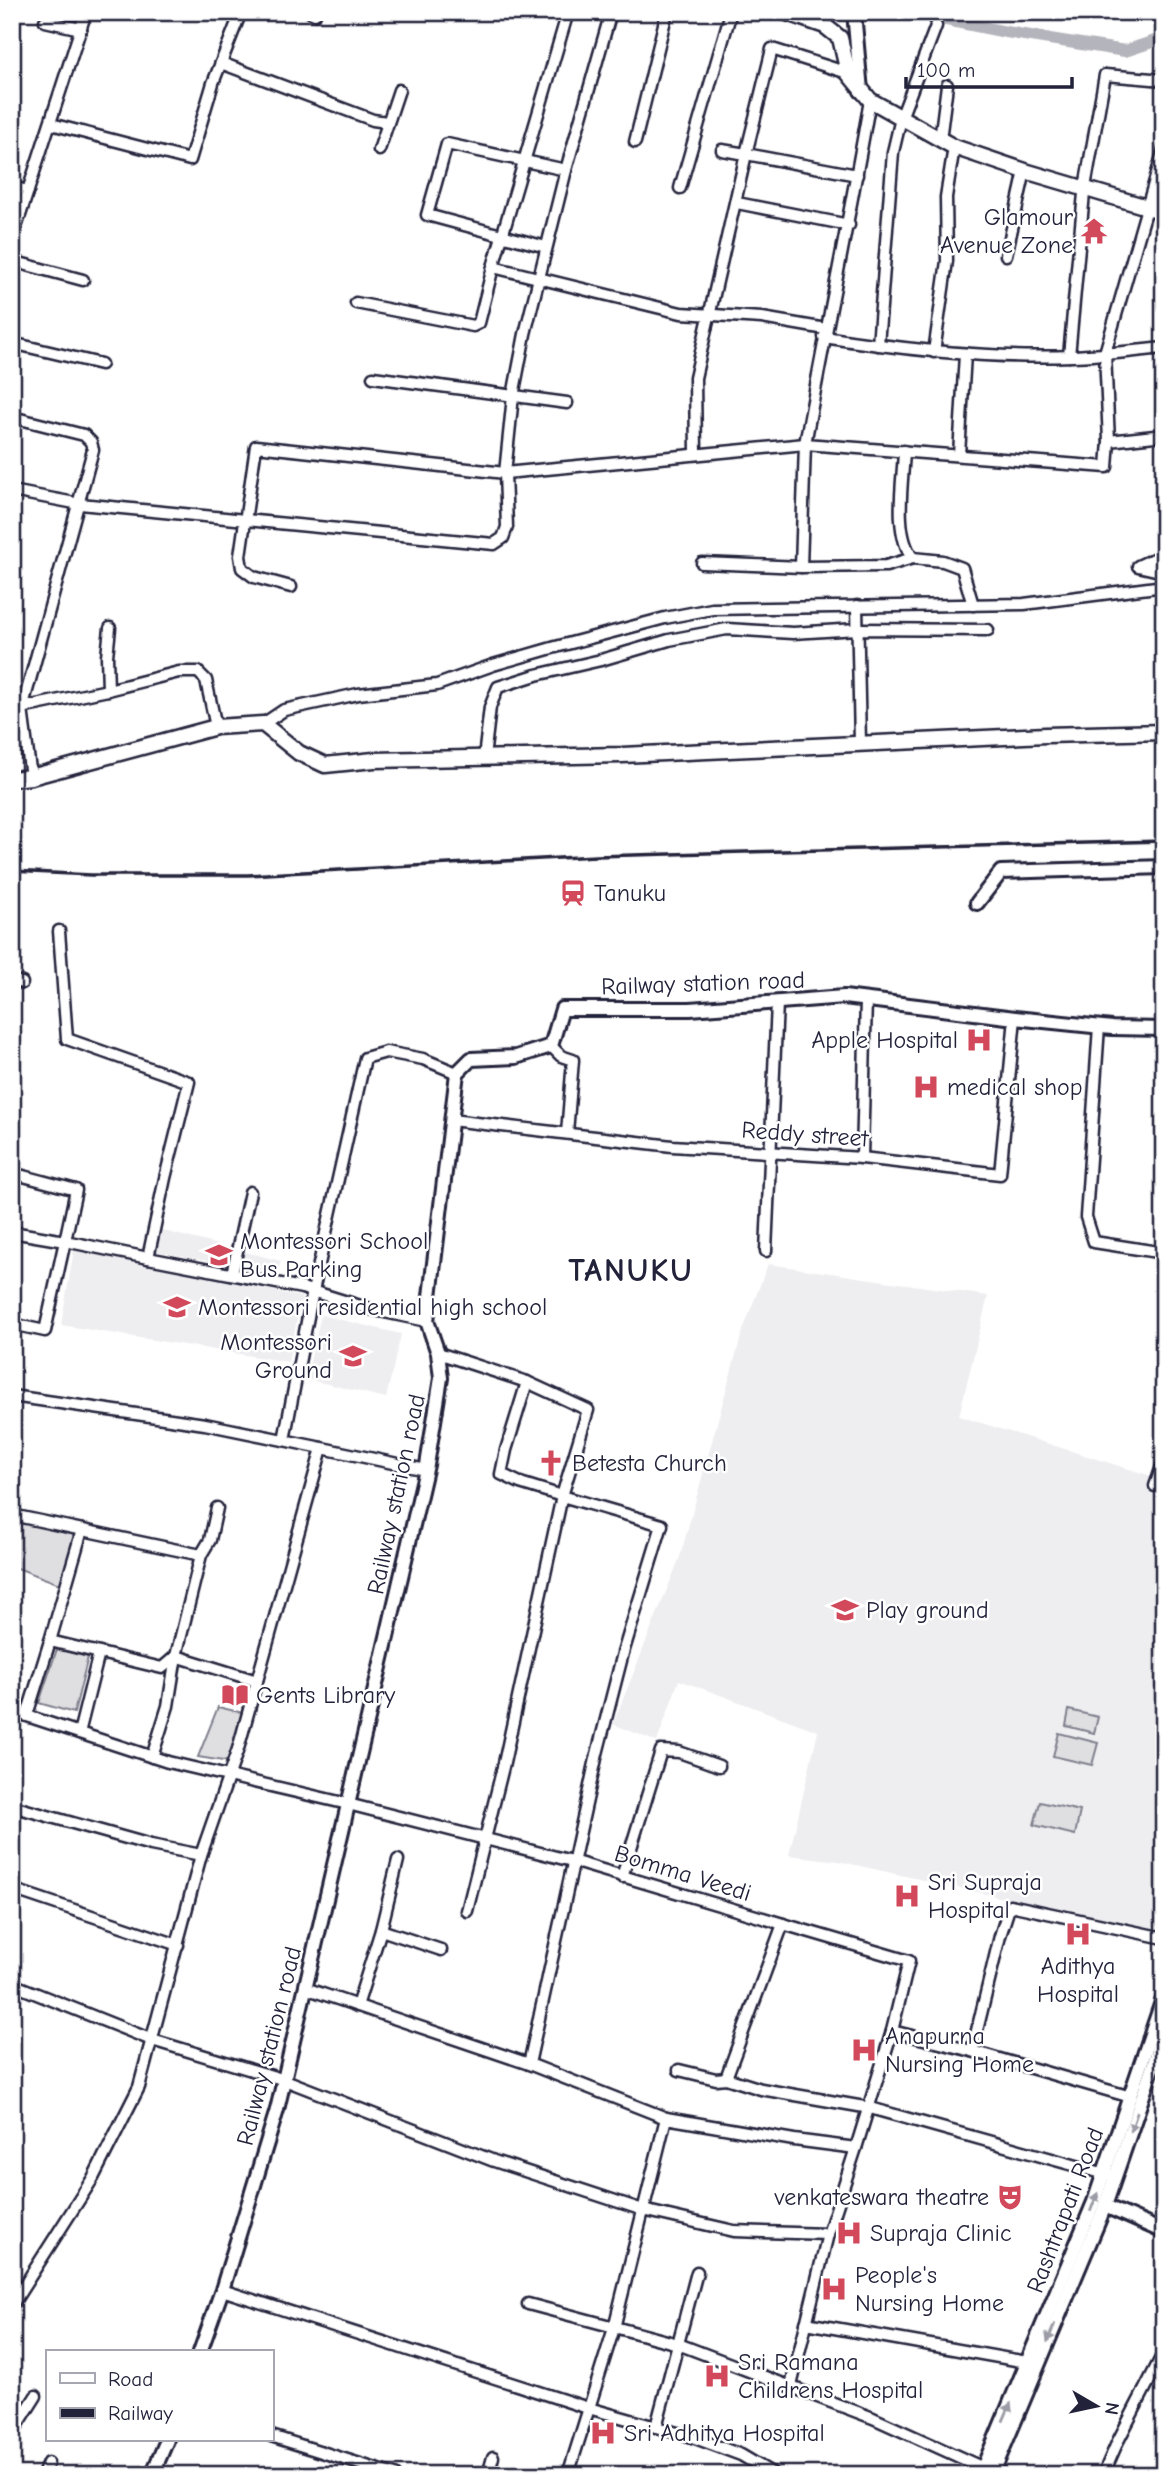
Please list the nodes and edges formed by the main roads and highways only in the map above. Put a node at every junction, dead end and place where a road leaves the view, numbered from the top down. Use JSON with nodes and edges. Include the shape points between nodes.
{"nodes":[{"id":1,"x":784,"y":12,"type":"edge"},
{"id":2,"x":1164,"y":212,"type":"edge"},
{"id":3,"x":1164,"y":732,"type":"edge"},
{"id":4,"x":12,"y":779,"type":"edge"}],
"edges":[{"from":1,"to":2,"type":"main road","via":[[825,26],[840,38],[848,73],[866,95],[954,147]]},
{"from":3,"to":4,"type":"main road","via":[[325,765],[299,753],[263,724],[216,727]]}]}
